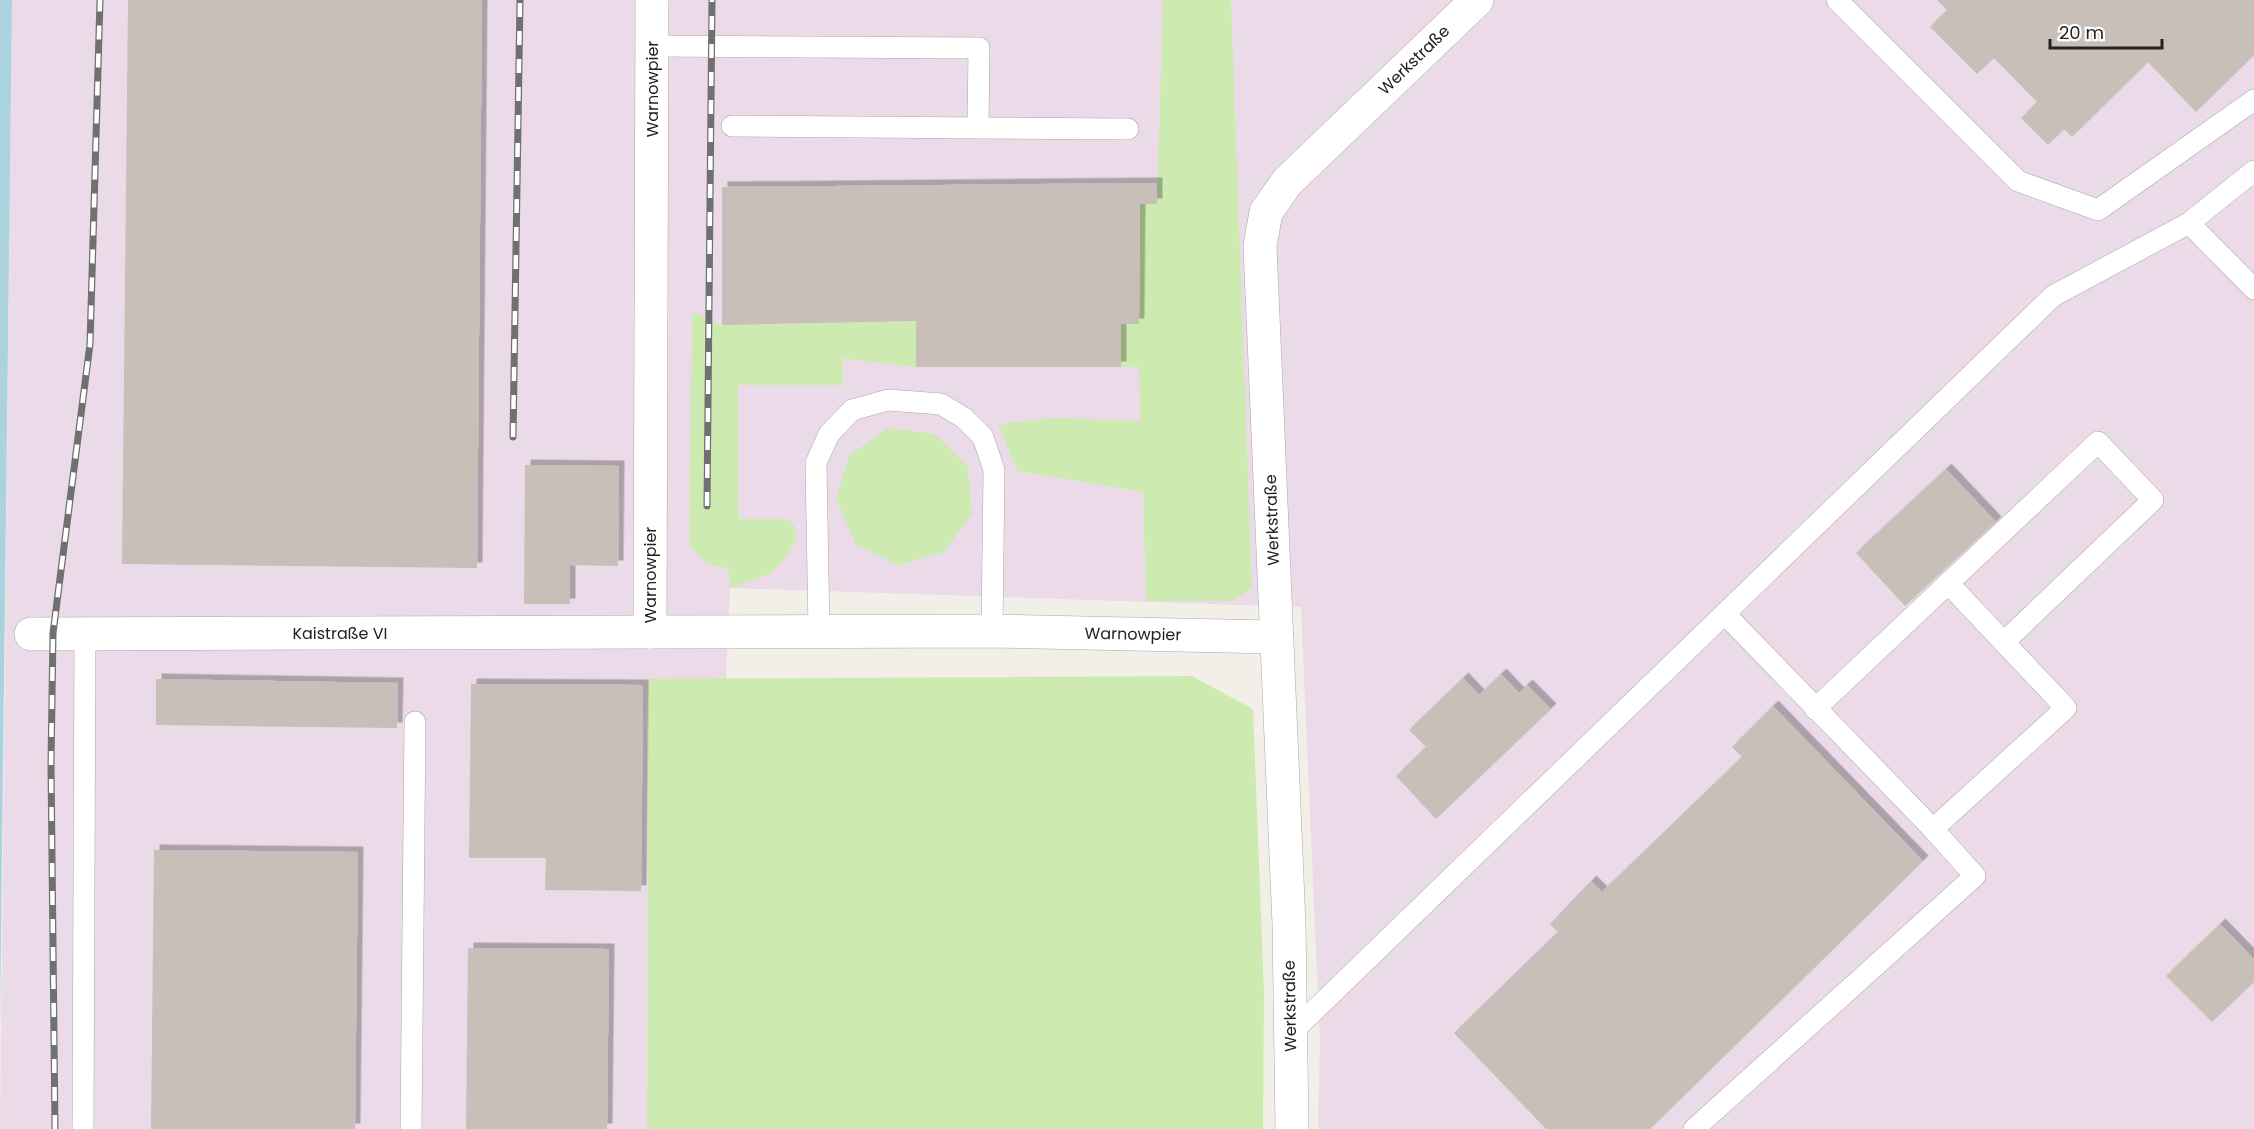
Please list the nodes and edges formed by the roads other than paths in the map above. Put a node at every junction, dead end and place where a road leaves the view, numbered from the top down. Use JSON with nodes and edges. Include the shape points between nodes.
{"nodes":[{"id":1,"x":652,"y":0,"type":"edge"},
{"id":2,"x":1477,"y":0,"type":"edge"},
{"id":3,"x":1838,"y":0,"type":"edge"},
{"id":4,"x":652,"y":46,"type":"junction"},
{"id":5,"x":2254,"y":100,"type":"edge"},
{"id":6,"x":732,"y":126,"type":"dead end"},
{"id":7,"x":978,"y":128,"type":"junction"},
{"id":8,"x":1128,"y":129,"type":"dead end"},
{"id":9,"x":2254,"y":171,"type":"edge"},
{"id":10,"x":2189,"y":223,"type":"junction"},
{"id":11,"x":2254,"y":289,"type":"edge"},
{"id":12,"x":1948,"y":584,"type":"junction"},
{"id":13,"x":1725,"y":614,"type":"junction"},
{"id":14,"x":819,"y":631,"type":"junction"},
{"id":15,"x":992,"y":631,"type":"junction"},
{"id":16,"x":650,"y":632,"type":"junction"},
{"id":17,"x":85,"y":633,"type":"junction"},
{"id":18,"x":31,"y":634,"type":"dead end"},
{"id":19,"x":1277,"y":637,"type":"junction"},
{"id":20,"x":2004,"y":642,"type":"junction"},
{"id":21,"x":1815,"y":709,"type":"junction"},
{"id":22,"x":415,"y":722,"type":"dead end"},
{"id":23,"x":1933,"y":829,"type":"junction"},
{"id":24,"x":1292,"y":1033,"type":"junction"},
{"id":25,"x":83,"y":1129,"type":"edge"},
{"id":26,"x":411,"y":1129,"type":"edge"},
{"id":27,"x":1292,"y":1129,"type":"edge"},
{"id":28,"x":1694,"y":1129,"type":"edge"}],
"edges":[{"from":1,"to":4,"type":"street","name":"Warnowpier"},
{"from":2,"to":19,"type":"street","name":"Werkstraße","via":[[1287,182],[1266,212],[1260,246]]},
{"from":3,"to":5,"type":"lane","via":[[2018,181],[2098,210]]},
{"from":4,"to":7,"type":"lane","via":[[979,48]]},
{"from":4,"to":16,"type":"street","name":"Warnowpier"},
{"from":6,"to":7,"type":"lane"},
{"from":7,"to":8,"type":"lane"},
{"from":9,"to":10,"type":"lane"},
{"from":10,"to":11,"type":"lane"},
{"from":10,"to":13,"type":"lane","via":[[2053,296]]},
{"from":12,"to":20,"type":"lane"},
{"from":12,"to":20,"type":"lane","via":[[2098,442],[2153,500]]},
{"from":12,"to":21,"type":"lane"},
{"from":13,"to":21,"type":"lane"},
{"from":13,"to":24,"type":"lane"},
{"from":14,"to":15,"type":"street","name":"Warnowpier"},
{"from":14,"to":15,"type":"lane","via":[[816,464],[829,434],[852,410],[888,400],[940,404],[964,418],[983,438],[993,470]]},
{"from":14,"to":16,"type":"street","name":"Warnowpier"},
{"from":15,"to":19,"type":"street","name":"Warnowpier"},
{"from":16,"to":17,"type":"street","name":"Kaistraße VI"},
{"from":17,"to":18,"type":"street","name":"Kaistraße VI"},
{"from":17,"to":25,"type":"lane"},
{"from":19,"to":24,"type":"street","name":"Werkstraße"},
{"from":20,"to":23,"type":"lane","via":[[2066,708]]},
{"from":21,"to":23,"type":"lane"},
{"from":22,"to":26,"type":"lane"},
{"from":23,"to":28,"type":"lane","via":[[1975,876]]},
{"from":24,"to":27,"type":"street","name":"Werkstraße"}]}
